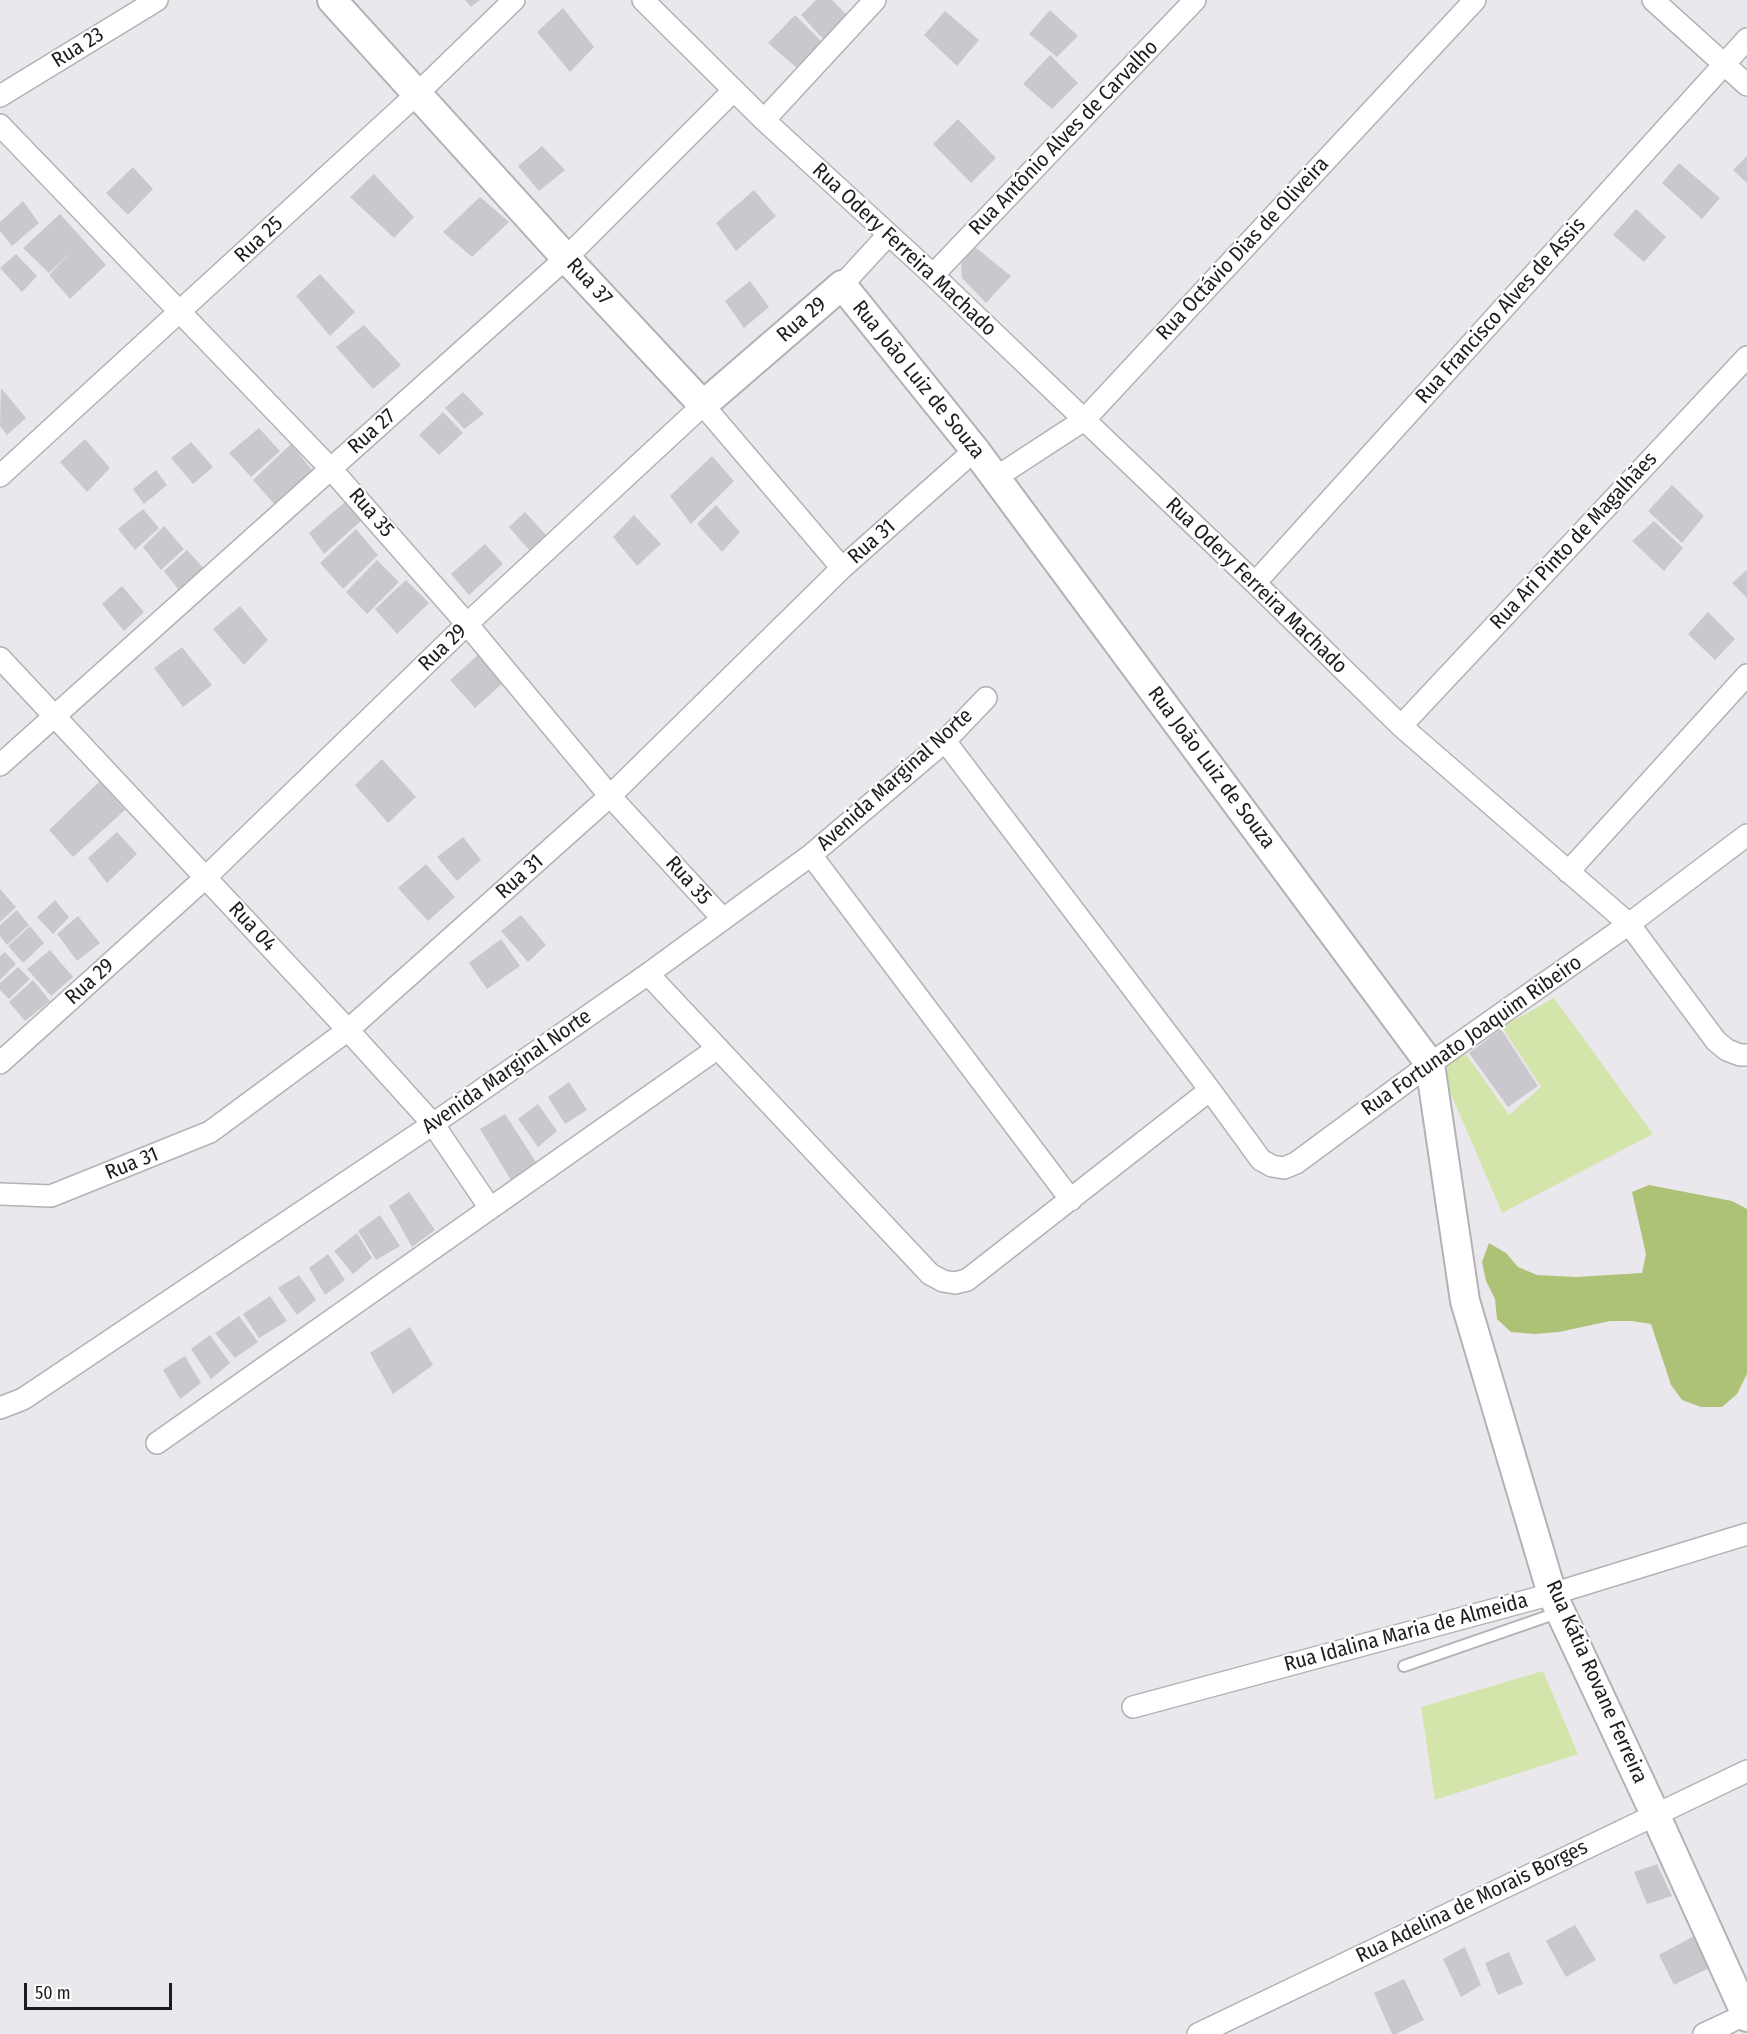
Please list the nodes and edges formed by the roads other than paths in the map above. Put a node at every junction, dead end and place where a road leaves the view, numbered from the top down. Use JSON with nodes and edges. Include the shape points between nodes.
{"nodes":[{"id":1,"x":157,"y":0,"type":"edge"},
{"id":2,"x":332,"y":0,"type":"edge"},
{"id":3,"x":514,"y":0,"type":"edge"},
{"id":4,"x":643,"y":0,"type":"edge"},
{"id":5,"x":875,"y":0,"type":"edge"},
{"id":6,"x":1194,"y":0,"type":"edge"},
{"id":7,"x":1474,"y":0,"type":"edge"},
{"id":8,"x":1653,"y":0,"type":"edge"},
{"id":9,"x":1747,"y":39,"type":"edge"},
{"id":10,"x":1724,"y":64,"type":"junction"},
{"id":11,"x":1747,"y":85,"type":"edge"},
{"id":12,"x":734,"y":90,"type":"junction"},
{"id":13,"x":418,"y":93,"type":"junction"},
{"id":14,"x":0,"y":96,"type":"edge"},
{"id":15,"x":764,"y":120,"type":"junction"},
{"id":16,"x":0,"y":125,"type":"edge"},
{"id":17,"x":888,"y":235,"type":"junction"},
{"id":18,"x":566,"y":258,"type":"junction"},
{"id":19,"x":933,"y":275,"type":"junction"},
{"id":20,"x":842,"y":285,"type":"junction"},
{"id":21,"x":182,"y":311,"type":"junction"},
{"id":22,"x":1747,"y":357,"type":"edge"},
{"id":23,"x":703,"y":405,"type":"junction"},
{"id":24,"x":1084,"y":420,"type":"junction"},
{"id":25,"x":975,"y":450,"type":"junction"},
{"id":26,"x":331,"y":469,"type":"junction"},
{"id":27,"x":0,"y":476,"type":"edge"},
{"id":28,"x":995,"y":478,"type":"junction"},
{"id":29,"x":842,"y":568,"type":"junction"},
{"id":30,"x":1255,"y":583,"type":"junction"},
{"id":31,"x":467,"y":624,"type":"junction"},
{"id":32,"x":0,"y":658,"type":"edge"},
{"id":33,"x":1747,"y":675,"type":"edge"},
{"id":34,"x":986,"y":698,"type":"dead end"},
{"id":35,"x":55,"y":718,"type":"junction"},
{"id":36,"x":1401,"y":726,"type":"junction"},
{"id":37,"x":945,"y":741,"type":"junction"},
{"id":38,"x":0,"y":765,"type":"edge"},
{"id":39,"x":610,"y":796,"type":"junction"},
{"id":40,"x":1747,"y":835,"type":"edge"},
{"id":41,"x":811,"y":855,"type":"junction"},
{"id":42,"x":1569,"y":872,"type":"junction"},
{"id":43,"x":205,"y":878,"type":"junction"},
{"id":44,"x":723,"y":919,"type":"junction"},
{"id":45,"x":1629,"y":924,"type":"junction"},
{"id":46,"x":648,"y":975,"type":"junction"},
{"id":47,"x":348,"y":1030,"type":"junction"},
{"id":48,"x":718,"y":1048,"type":"junction"},
{"id":49,"x":1743,"y":1055,"type":"edge"},
{"id":50,"x":0,"y":1063,"type":"edge"},
{"id":51,"x":1430,"y":1064,"type":"junction"},
{"id":52,"x":1210,"y":1090,"type":"junction"},
{"id":53,"x":432,"y":1124,"type":"junction"},
{"id":54,"x":0,"y":1194,"type":"edge"},
{"id":55,"x":1071,"y":1200,"type":"junction"},
{"id":56,"x":490,"y":1208,"type":"junction"},
{"id":57,"x":1465,"y":1301,"type":"joint"},
{"id":58,"x":0,"y":1408,"type":"edge"},
{"id":59,"x":157,"y":1443,"type":"dead end"},
{"id":60,"x":1747,"y":1534,"type":"edge"},
{"id":61,"x":1556,"y":1603,"type":"junction"},
{"id":62,"x":1404,"y":1666,"type":"dead end"},
{"id":63,"x":1133,"y":1707,"type":"dead end"},
{"id":64,"x":1747,"y":1771,"type":"edge"},
{"id":65,"x":1655,"y":1814,"type":"junction"},
{"id":66,"x":1747,"y":2015,"type":"edge"},
{"id":67,"x":1198,"y":2034,"type":"edge"},
{"id":68,"x":1704,"y":2034,"type":"edge"}],
"edges":[{"from":1,"to":14,"type":"street","name":"Rua 23"},
{"from":2,"to":13,"type":"street","name":"Rua 37"},
{"from":3,"to":13,"type":"street","name":"Rua 25"},
{"from":4,"to":12,"type":"street"},
{"from":5,"to":15,"type":"street"},
{"from":6,"to":19,"type":"street","name":"Rua Antônio Alves de Carvalho"},
{"from":7,"to":24,"type":"street","name":"Rua Octávio Dias de Oliveira"},
{"from":8,"to":10,"type":"street"},
{"from":9,"to":10,"type":"street","name":"Rua Francisco Alves de Assis"},
{"from":10,"to":11,"type":"street"},
{"from":10,"to":30,"type":"street","name":"Rua Francisco Alves de Assis"},
{"from":12,"to":15,"type":"street"},
{"from":12,"to":18,"type":"street","name":"Rua 27"},
{"from":13,"to":18,"type":"street","name":"Rua 37"},
{"from":13,"to":21,"type":"street","name":"Rua 25"},
{"from":15,"to":17,"type":"street","name":"Rua Odery Ferreira Machado"},
{"from":16,"to":21,"type":"street","name":"Rua 35"},
{"from":17,"to":19,"type":"street","name":"Rua Odery Ferreira Machado"},
{"from":17,"to":20,"type":"street","name":"Rua 29"},
{"from":18,"to":23,"type":"street","name":"Rua 37"},
{"from":18,"to":26,"type":"street","name":"Rua 27"},
{"from":19,"to":24,"type":"street","name":"Rua Odery Ferreira Machado"},
{"from":20,"to":23,"type":"street","name":"Rua 29"},
{"from":20,"to":25,"type":"street","name":"Rua João Luiz de Souza"},
{"from":21,"to":26,"type":"street","name":"Rua 35"},
{"from":21,"to":27,"type":"street","name":"Rua 25"},
{"from":22,"to":36,"type":"street","name":"Rua Ari Pinto de Magalhães"},
{"from":23,"to":29,"type":"street","name":"Rua 37"},
{"from":23,"to":31,"type":"street","name":"Rua 29"},
{"from":24,"to":28,"type":"street","name":"Rua Octávio Dias de Oliveira"},
{"from":24,"to":30,"type":"street","name":"Rua Odery Ferreira Machado"},
{"from":25,"to":28,"type":"street","name":"Rua João Luiz de Souza"},
{"from":25,"to":29,"type":"street","name":"Rua 31"},
{"from":26,"to":31,"type":"street","name":"Rua 35"},
{"from":26,"to":35,"type":"street","name":"Rua 27"},
{"from":28,"to":51,"type":"street","name":"Rua João Luiz de Souza"},
{"from":29,"to":39,"type":"street","name":"Rua 31"},
{"from":30,"to":36,"type":"street","name":"Rua Odery Ferreira Machado"},
{"from":31,"to":39,"type":"street","name":"Rua 35"},
{"from":31,"to":43,"type":"street","name":"Rua 29"},
{"from":32,"to":35,"type":"street","name":"Rua 04"},
{"from":33,"to":42,"type":"street"},
{"from":34,"to":37,"type":"street","name":"Avenida Marginal Norte"},
{"from":35,"to":38,"type":"street","name":"Rua 27"},
{"from":35,"to":43,"type":"street","name":"Rua 04"},
{"from":36,"to":42,"type":"street","name":"Rua Odery Ferreira Machado"},
{"from":37,"to":41,"type":"street","name":"Avenida Marginal Norte"},
{"from":37,"to":52,"type":"street"},
{"from":39,"to":44,"type":"street","name":"Rua 35"},
{"from":39,"to":47,"type":"street","name":"Rua 31"},
{"from":40,"to":45,"type":"street","name":"Rua Fortunato Joaquim Ribeiro"},
{"from":41,"to":44,"type":"street","name":"Avenida Marginal Norte"},
{"from":41,"to":55,"type":"street"},
{"from":42,"to":45,"type":"street","name":"Rua Odery Ferreira Machado"},
{"from":43,"to":47,"type":"street","name":"Rua 04"},
{"from":43,"to":50,"type":"street","name":"Rua 29"},
{"from":44,"to":46,"type":"street","name":"Avenida Marginal Norte"},
{"from":45,"to":49,"type":"street","name":"Rua Odery Ferreira Machado","via":[[1716,1041]]},
{"from":45,"to":51,"type":"street","name":"Rua Fortunato Joaquim Ribeiro"},
{"from":46,"to":48,"type":"street"},
{"from":46,"to":53,"type":"street","name":"Avenida Marginal Norte"},
{"from":47,"to":53,"type":"street","name":"Rua 04"},
{"from":47,"to":54,"type":"street","name":"Rua 31","via":[[210,1132],[51,1196]]},
{"from":48,"to":55,"type":"street","via":[[930,1274],[943,1281],[967,1280]]},
{"from":48,"to":56,"type":"street"},
{"from":51,"to":52,"type":"street","name":"Rua Fortunato Joaquim Ribeiro","via":[[1284,1168],[1261,1160]]},
{"from":51,"to":57,"type":"street","name":"Rua João Luiz de Souza"},
{"from":52,"to":55,"type":"street"},
{"from":53,"to":56,"type":"street","name":"Rua 04"},
{"from":53,"to":58,"type":"street","name":"Avenida Marginal Norte","via":[[23,1399]]},
{"from":56,"to":59,"type":"street"},
{"from":57,"to":61,"type":"street","name":"Rua Kátia Rovane Ferreira"},
{"from":60,"to":61,"type":"street","name":"Rua Idalina Maria de Almeida"},
{"from":61,"to":62,"type":"lane"},
{"from":61,"to":63,"type":"street","name":"Rua Idalina Maria de Almeida"},
{"from":61,"to":65,"type":"street","name":"Rua Kátia Rovane Ferreira"},
{"from":64,"to":65,"type":"street","name":"Rua Adelina de Morais Borges"},
{"from":65,"to":66,"type":"street","name":"Rua Kátia Rovane Ferreira"},
{"from":65,"to":67,"type":"street","name":"Rua Adelina de Morais Borges"},
{"from":66,"to":68,"type":"street"}]}
